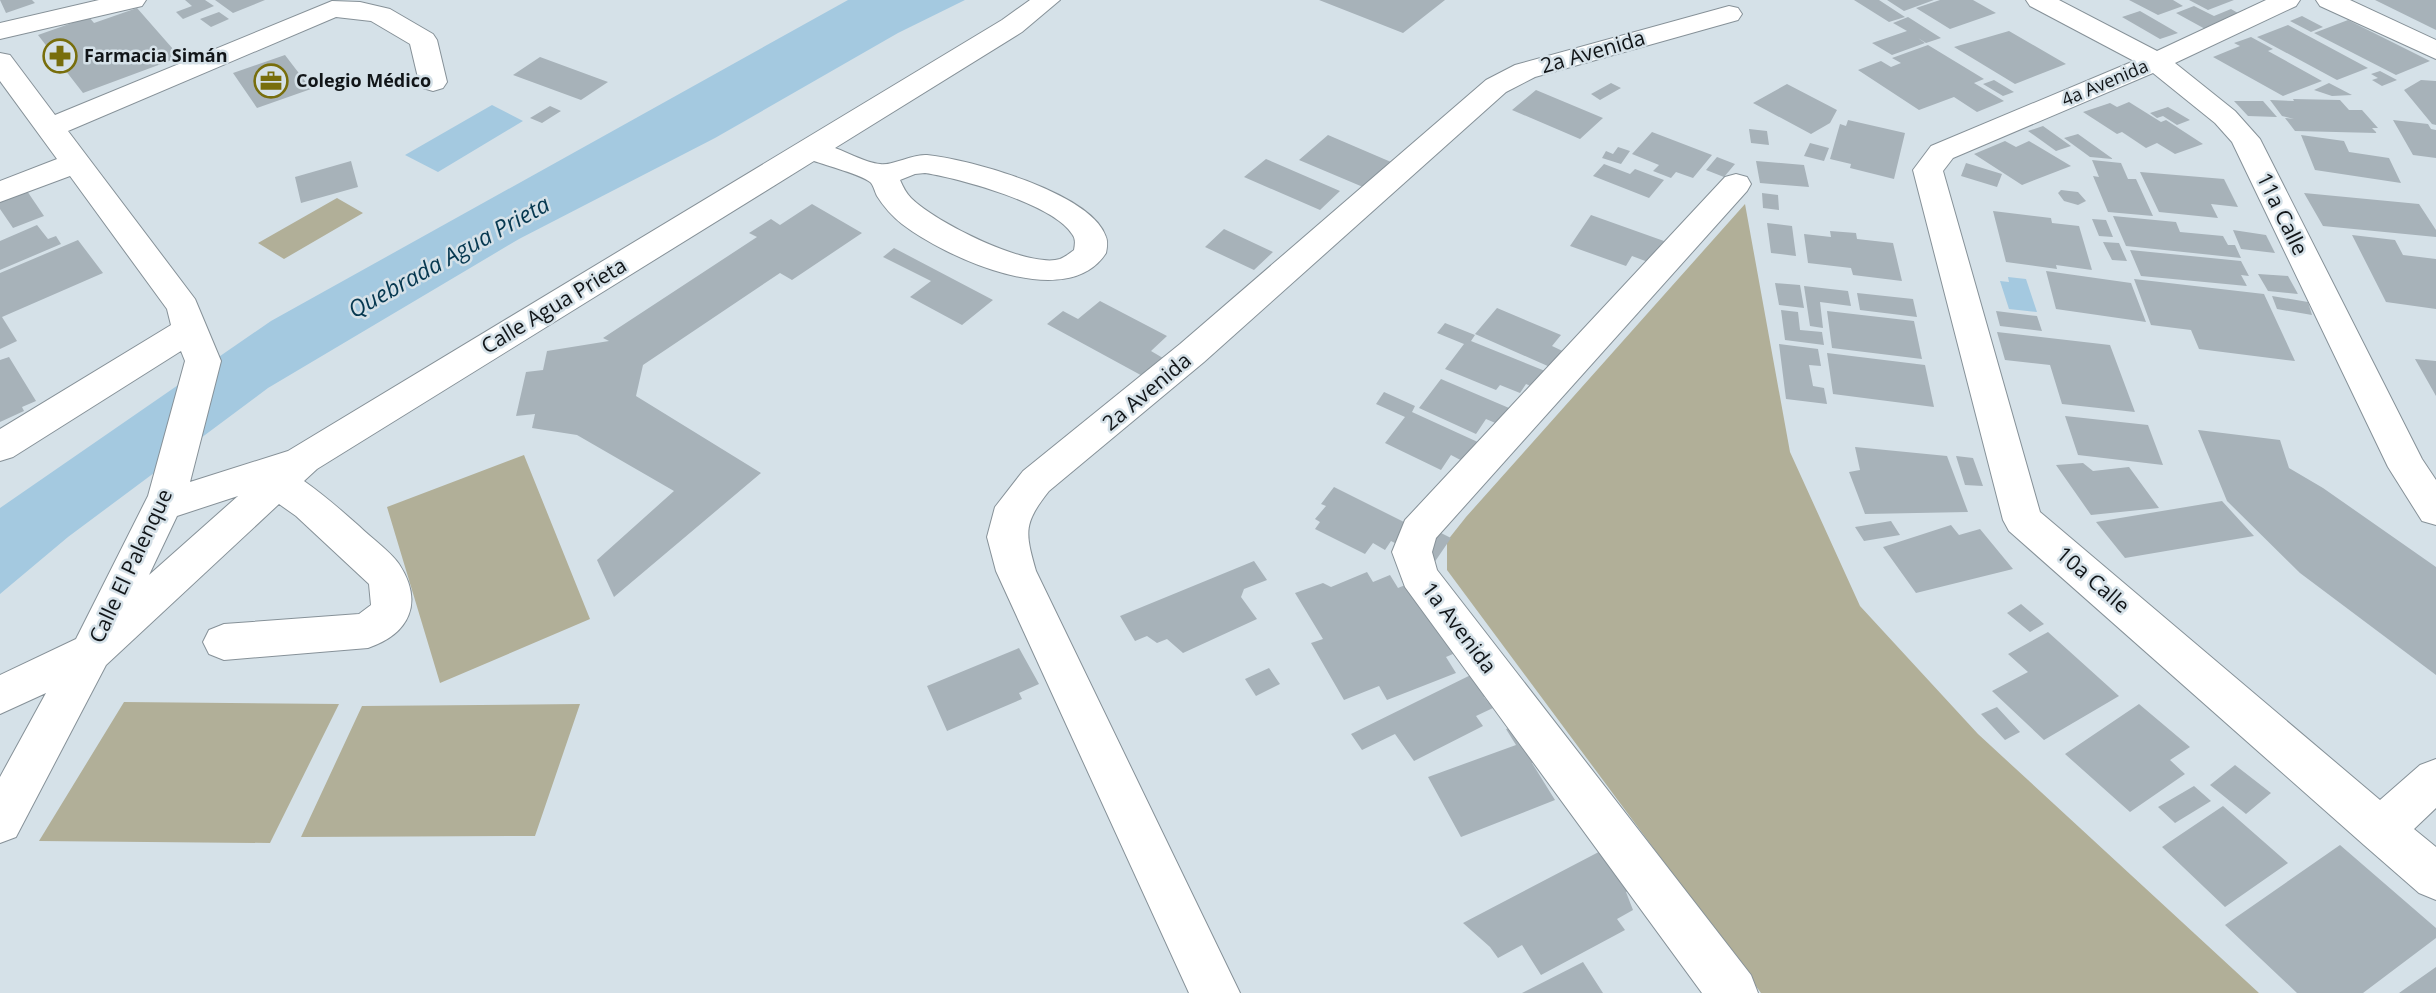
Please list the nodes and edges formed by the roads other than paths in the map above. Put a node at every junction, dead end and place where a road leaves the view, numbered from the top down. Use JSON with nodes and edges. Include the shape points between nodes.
{"nodes":[{"id":1,"x":133,"y":0,"type":"edge"},
{"id":2,"x":1047,"y":0,"type":"edge"},
{"id":3,"x":2039,"y":0,"type":"edge"},
{"id":4,"x":2287,"y":0,"type":"edge"},
{"id":5,"x":2329,"y":0,"type":"edge"},
{"id":6,"x":1729,"y":14,"type":"dead end"},
{"id":7,"x":0,"y":31,"type":"edge"},
{"id":8,"x":2436,"y":51,"type":"edge"},
{"id":9,"x":0,"y":61,"type":"edge"},
{"id":10,"x":2155,"y":61,"type":"junction"},
{"id":11,"x":433,"y":82,"type":"dead end"},
{"id":12,"x":52,"y":127,"type":"junction"},
{"id":13,"x":811,"y":149,"type":"junction"},
{"id":14,"x":78,"y":162,"type":"junction"},
{"id":15,"x":1928,"y":170,"type":"joint"},
{"id":16,"x":883,"y":176,"type":"junction"},
{"id":17,"x":1736,"y":184,"type":"dead end"},
{"id":18,"x":0,"y":192,"type":"edge"},
{"id":19,"x":196,"y":346,"type":"junction"},
{"id":20,"x":0,"y":447,"type":"edge"},
{"id":21,"x":290,"y":470,"type":"junction"},
{"id":22,"x":163,"y":502,"type":"junction"},
{"id":23,"x":2436,"y":510,"type":"edge"},
{"id":24,"x":224,"y":642,"type":"dead end"},
{"id":25,"x":91,"y":652,"type":"junction"},
{"id":26,"x":0,"y":695,"type":"edge"},
{"id":27,"x":2436,"y":779,"type":"edge"},
{"id":28,"x":0,"y":822,"type":"edge"},
{"id":29,"x":2380,"y":830,"type":"junction"},
{"id":30,"x":2436,"y":877,"type":"edge"},
{"id":31,"x":1215,"y":993,"type":"edge"},
{"id":32,"x":1733,"y":993,"type":"edge"}],
"edges":[{"from":1,"to":7,"type":"street"},
{"from":2,"to":13,"type":"street","name":"Calle Agua Prieta"},
{"from":3,"to":10,"type":"street","name":"11a Calle"},
{"from":4,"to":10,"type":"street","name":"4a Avenida"},
{"from":5,"to":8,"type":"street"},
{"from":6,"to":31,"type":"street","name":"2a Avenida","via":[[1525,71],[1496,86],[1192,353],[1036,481],[1014,507],[1007,537],[1016,570]]},
{"from":9,"to":12,"type":"street"},
{"from":10,"to":15,"type":"street","name":"4a Avenida","via":[[1942,152]]},
{"from":10,"to":23,"type":"street","name":"11a Calle","via":[[2225,117],[2245,139],[2407,467]]},
{"from":11,"to":12,"type":"street","via":[[423,40],[388,16],[366,9],[332,9]]},
{"from":12,"to":14,"type":"street"},
{"from":13,"to":16,"type":"street"},
{"from":13,"to":21,"type":"street","name":"Calle Agua Prieta"},
{"from":14,"to":18,"type":"street"},
{"from":14,"to":19,"type":"street","via":[[184,307]]},
{"from":15,"to":29,"type":"street","name":"10a Calle","via":[[2023,520]]},
{"from":16,"to":16,"type":"street","via":[[921,163],[950,166],[999,181],[1079,222],[1091,237],[1090,253],[1080,263],[1061,270],[1035,269],[984,253],[922,225],[888,190]]},
{"from":17,"to":32,"type":"street","name":"1a Avenida","via":[[1419,531],[1412,552],[1419,576]]},
{"from":19,"to":20,"type":"street"},
{"from":19,"to":22,"type":"street","name":"Calle El Palenque"},
{"from":21,"to":22,"type":"street"},
{"from":21,"to":24,"type":"street","via":[[310,505],[383,573],[391,588],[388,615],[368,631]]},
{"from":21,"to":25,"type":"street","name":"Calle Agua Prieta"},
{"from":22,"to":25,"type":"street","name":"Calle El Palenque"},
{"from":25,"to":26,"type":"street"},
{"from":25,"to":28,"type":"street","name":"Calle El Palenque"},
{"from":27,"to":29,"type":"street"},
{"from":29,"to":30,"type":"street","name":"10a Calle"}]}
